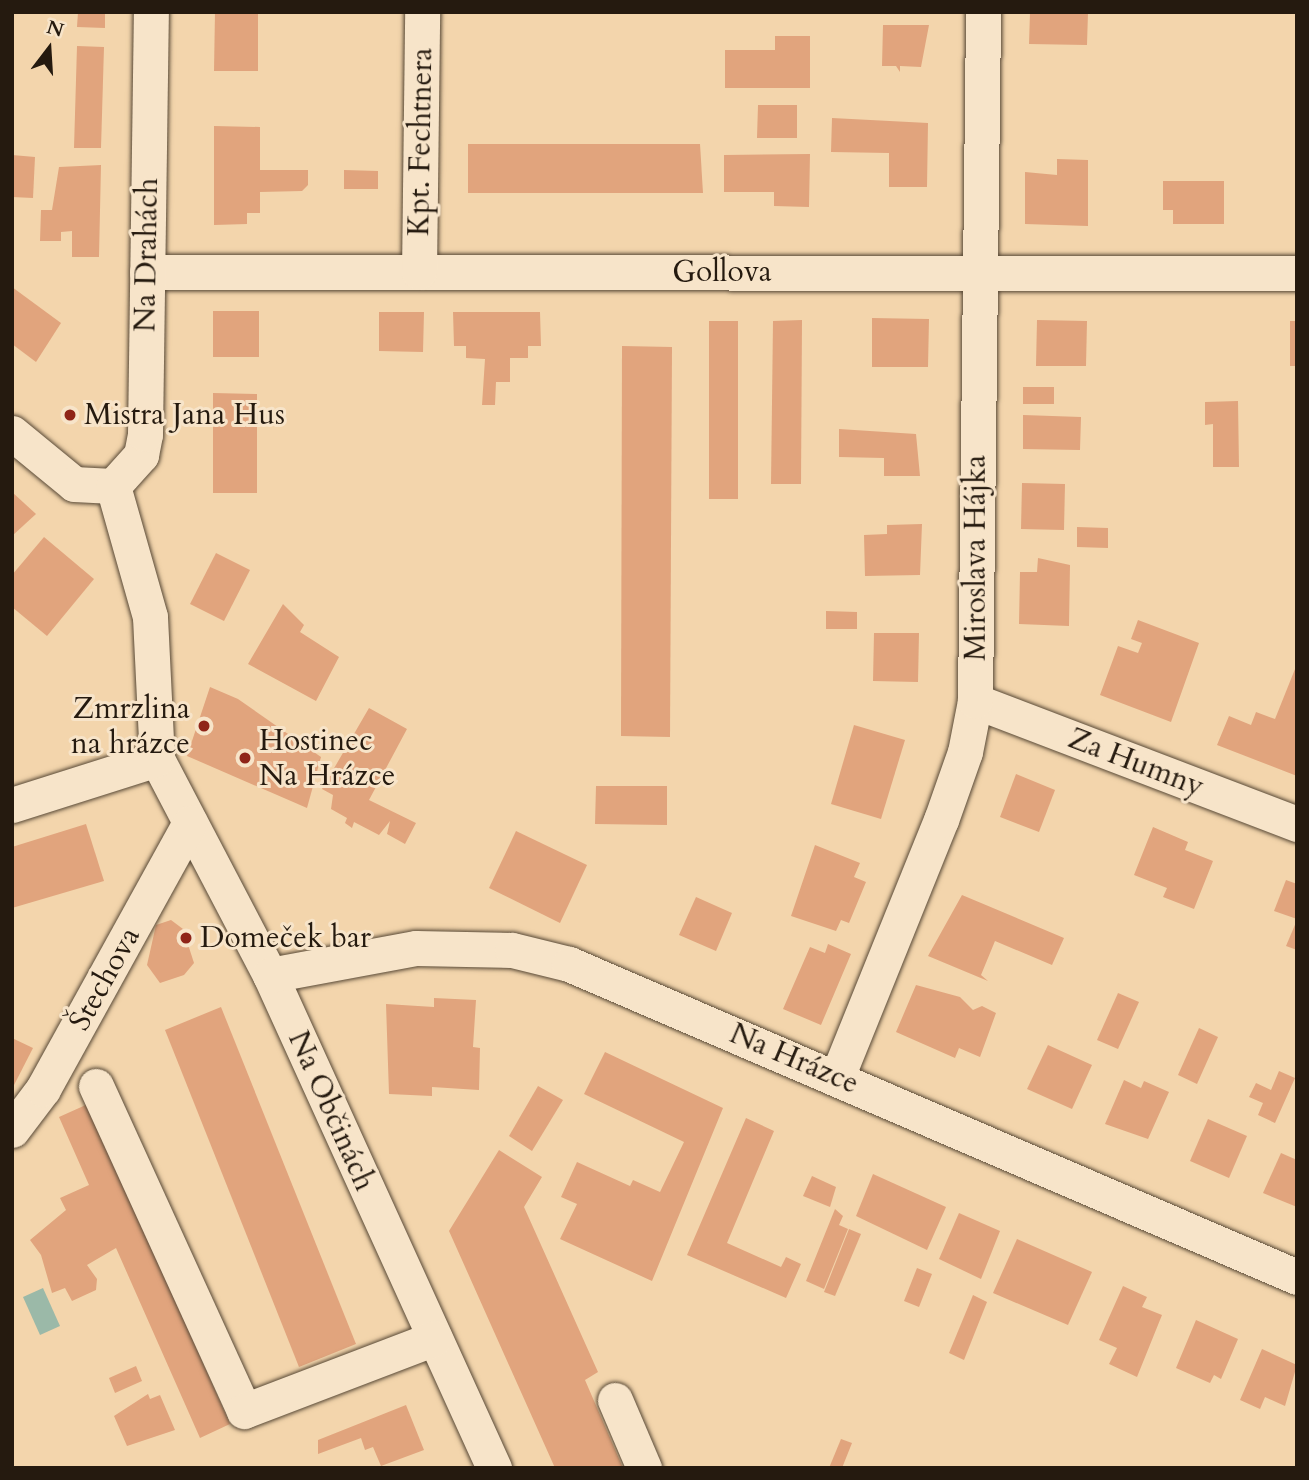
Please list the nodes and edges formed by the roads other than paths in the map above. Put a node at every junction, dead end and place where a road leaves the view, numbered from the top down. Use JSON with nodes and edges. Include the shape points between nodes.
{"nodes":[{"id":1,"x":151,"y":12,"type":"edge"},
{"id":2,"x":422,"y":12,"type":"edge"},
{"id":3,"x":983,"y":12,"type":"edge"},
{"id":4,"x":147,"y":272,"type":"junction"},
{"id":5,"x":419,"y":272,"type":"junction"},
{"id":6,"x":979,"y":272,"type":"junction"},
{"id":7,"x":1297,"y":273,"type":"edge"},
{"id":8,"x":12,"y":433,"type":"edge"},
{"id":9,"x":113,"y":486,"type":"junction"},
{"id":10,"x":975,"y":701,"type":"junction"},
{"id":11,"x":157,"y":760,"type":"junction"},
{"id":12,"x":12,"y":805,"type":"edge"},
{"id":13,"x":190,"y":823,"type":"junction"},
{"id":14,"x":1297,"y":824,"type":"edge"},
{"id":15,"x":270,"y":975,"type":"junction"},
{"id":16,"x":837,"y":1077,"type":"junction"},
{"id":17,"x":96,"y":1086,"type":"dead end"},
{"id":18,"x":12,"y":1129,"type":"edge"},
{"id":19,"x":1297,"y":1277,"type":"edge"},
{"id":20,"x":435,"y":1338,"type":"junction"},
{"id":21,"x":615,"y":1400,"type":"dead end"},
{"id":22,"x":494,"y":1468,"type":"edge"},
{"id":23,"x":644,"y":1468,"type":"edge"}],
"edges":[{"from":1,"to":4,"type":"street","name":"Na Drahách"},
{"from":2,"to":5,"type":"street","name":"Kpt. Fechtnera"},
{"from":3,"to":6,"type":"street","name":"Miroslava Hájka"},
{"from":4,"to":5,"type":"street","name":"Gollova"},
{"from":4,"to":9,"type":"street","name":"Na Drahách","via":[[145,434],[141,455]]},
{"from":5,"to":6,"type":"street","name":"Gollova"},
{"from":6,"to":7,"type":"street","name":"Gollova"},
{"from":6,"to":10,"type":"street","name":"Miroslava Hájka"},
{"from":8,"to":9,"type":"street","via":[[74,484]]},
{"from":9,"to":11,"type":"street","name":"Na Občinách","via":[[150,617]]},
{"from":10,"to":14,"type":"street","name":"Za Humny"},
{"from":10,"to":16,"type":"street","name":"Miroslava Hájka","via":[[965,752],[941,820]]},
{"from":11,"to":12,"type":"street"},
{"from":11,"to":13,"type":"street","name":"Na Občinách"},
{"from":13,"to":15,"type":"street","name":"Na Občinách"},
{"from":13,"to":18,"type":"street","name":"Štechova","via":[[43,1089]]},
{"from":15,"to":16,"type":"street","name":"Na Hrázce","via":[[416,948],[512,950],[569,964]]},
{"from":15,"to":20,"type":"street","name":"Na Občinách"},
{"from":16,"to":19,"type":"street","name":"Na Hrázce"},
{"from":17,"to":20,"type":"street","via":[[244,1411]]},
{"from":20,"to":22,"type":"street","name":"Na Občinách"},
{"from":21,"to":23,"type":"street"}]}
